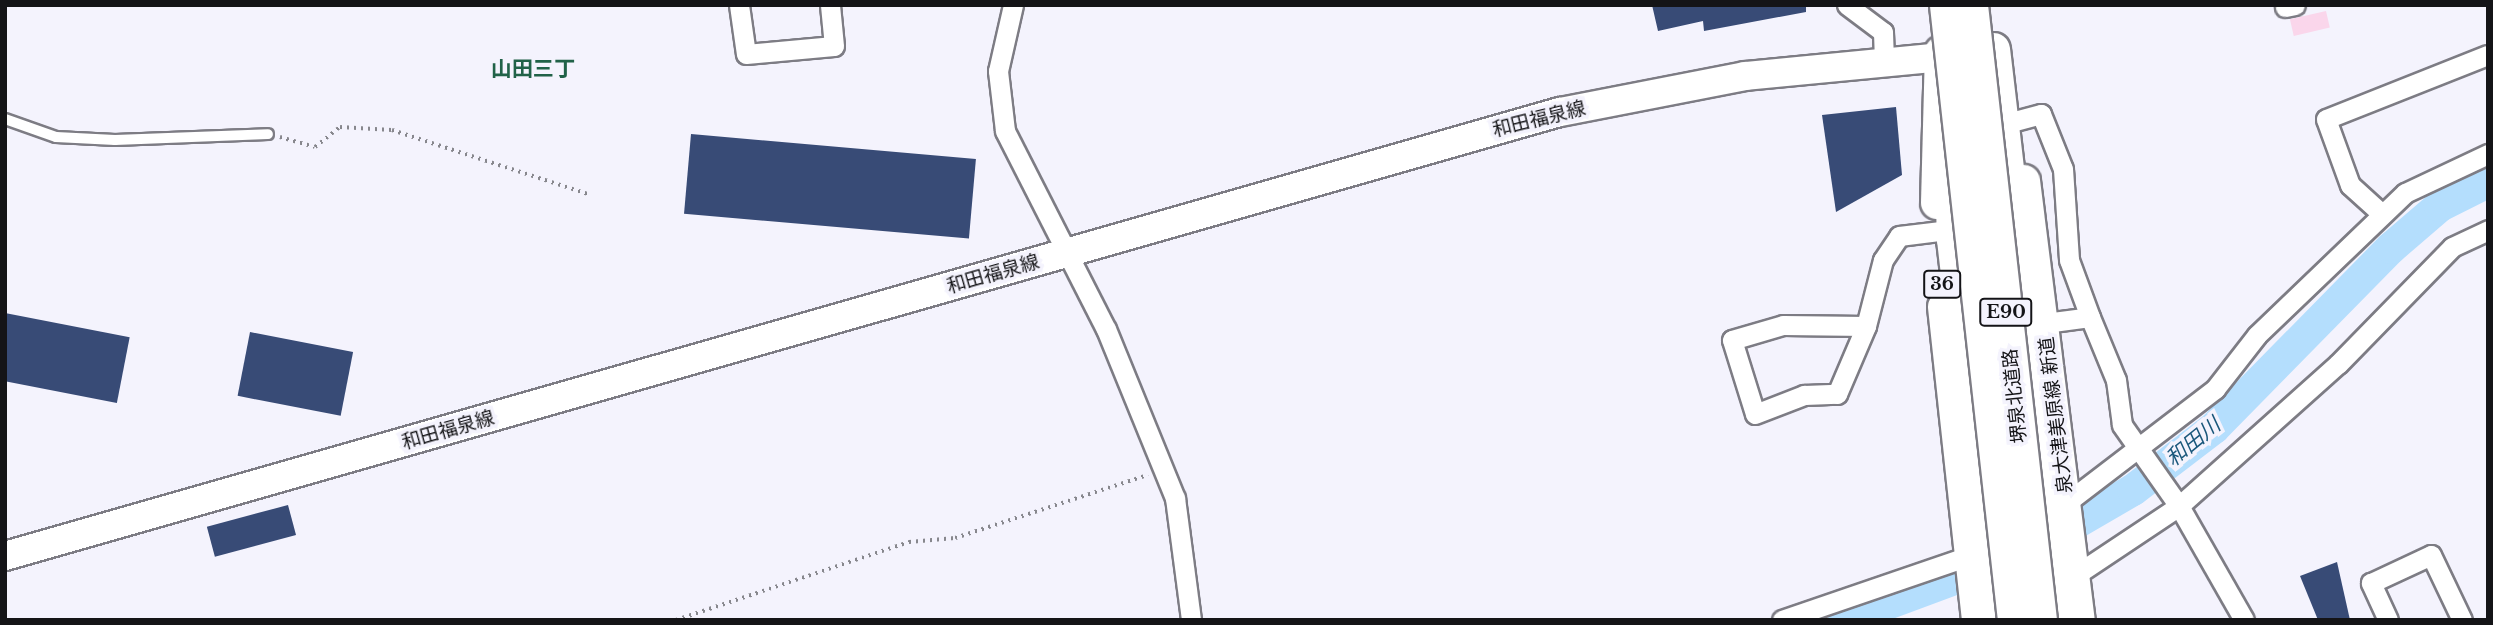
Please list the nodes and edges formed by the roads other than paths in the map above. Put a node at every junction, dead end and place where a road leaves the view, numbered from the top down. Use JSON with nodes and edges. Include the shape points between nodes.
{"nodes":[{"id":1,"x":739,"y":5,"type":"edge"},
{"id":2,"x":830,"y":5,"type":"edge"},
{"id":3,"x":1013,"y":5,"type":"edge"},
{"id":4,"x":1847,"y":5,"type":"edge"},
{"id":5,"x":1935,"y":5,"type":"edge"},
{"id":6,"x":1946,"y":5,"type":"edge"},
{"id":7,"x":1971,"y":5,"type":"edge"},
{"id":8,"x":1987,"y":5,"type":"edge"},
{"id":9,"x":1993,"y":49,"type":"junction"},
{"id":10,"x":2488,"y":55,"type":"edge"},
{"id":11,"x":1942,"y":58,"type":"junction"},
{"id":12,"x":1884,"y":65,"type":"junction"},
{"id":13,"x":5,"y":119,"type":"edge"},
{"id":14,"x":2011,"y":122,"type":"junction"},
{"id":15,"x":268,"y":134,"type":"road end"},
{"id":16,"x":2488,"y":154,"type":"edge"},
{"id":17,"x":2382,"y":214,"type":"junction"},
{"id":18,"x":2488,"y":230,"type":"edge"},
{"id":19,"x":1945,"y":235,"type":"junction"},
{"id":20,"x":1064,"y":253,"type":"junction"},
{"id":21,"x":2090,"y":317,"type":"junction"},
{"id":22,"x":2045,"y":323,"type":"junction"},
{"id":23,"x":1866,"y":326,"type":"junction"},
{"id":24,"x":2136,"y":452,"type":"junction"},
{"id":25,"x":2066,"y":503,"type":"junction"},
{"id":26,"x":2179,"y":506,"type":"junction"},
{"id":27,"x":5,"y":556,"type":"edge"},
{"id":28,"x":1972,"y":558,"type":"junction"},
{"id":29,"x":2074,"y":573,"type":"junction"},
{"id":30,"x":1191,"y":620,"type":"edge"},
{"id":31,"x":1782,"y":620,"type":"edge"},
{"id":32,"x":1978,"y":620,"type":"edge"},
{"id":33,"x":1997,"y":620,"type":"edge"},
{"id":34,"x":2014,"y":620,"type":"edge"},
{"id":35,"x":2040,"y":620,"type":"edge"},
{"id":36,"x":2060,"y":620,"type":"edge"},
{"id":37,"x":2079,"y":620,"type":"edge"},
{"id":38,"x":2244,"y":620,"type":"edge"},
{"id":39,"x":2388,"y":620,"type":"edge"},
{"id":40,"x":2462,"y":620,"type":"edge"}],
"edges":[{"from":1,"to":2,"type":"street","via":[[746,54],[834,46]]},
{"from":3,"to":20,"type":"street","via":[[998,71],[1005,131]]},
{"from":4,"to":12,"type":"street","via":[[1883,32]]},
{"from":5,"to":11,"type":"main road"},
{"from":6,"to":34,"type":"highway","name":"堺泉北道路","number":"E90","bridge":true},
{"from":7,"to":35,"type":"highway","name":"堺泉北道路","number":"E90","bridge":true},
{"from":8,"to":9,"type":"main road","name":"泉大津美原線 新道"},
{"from":9,"to":11,"type":"main road","name":"和田福泉線"},
{"from":9,"to":14,"type":"main road","name":"泉大津美原線 新道"},
{"from":9,"to":36,"type":"highway"},
{"from":10,"to":17,"type":"street","via":[[2326,119],[2350,185]]},
{"from":11,"to":12,"type":"main road","name":"和田福泉線"},
{"from":11,"to":19,"type":"highway"},
{"from":12,"to":20,"type":"main road","name":"和田福泉線","via":[[1745,76],[1560,112]]},
{"from":13,"to":15,"type":"lane","via":[[56,137],[115,140]]},
{"from":14,"to":21,"type":"street","via":[[2041,114],[2063,169],[2069,260]]},
{"from":14,"to":22,"type":"main road","name":"泉大津美原線 新道"},
{"from":16,"to":17,"type":"street","via":[[2433,176]]},
{"from":17,"to":24,"type":"street","via":[[2257,335],[2216,389]]},
{"from":18,"to":26,"type":"street","via":[[2452,247],[2338,364]]},
{"from":19,"to":23,"type":"street","via":[[1899,236],[1883,260]]},
{"from":19,"to":28,"type":"main road","number":"36"},
{"from":19,"to":33,"type":"highway"},
{"from":20,"to":27,"type":"main road","name":"和田福泉線"},
{"from":20,"to":30,"type":"street","via":[[1106,329],[1175,498]]},
{"from":21,"to":22,"type":"street"},
{"from":21,"to":24,"type":"street"},
{"from":22,"to":25,"type":"main road","name":"泉大津美原線 新道"},
{"from":23,"to":23,"type":"street","via":[[1837,394],[1804,395],[1755,414],[1732,340],[1783,325]]},
{"from":24,"to":25,"type":"street"},
{"from":24,"to":26,"type":"street"},
{"from":25,"to":29,"type":"main road","name":"泉大津美原線 新道"},
{"from":26,"to":29,"type":"street"},
{"from":26,"to":38,"type":"street"},
{"from":28,"to":31,"type":"street","via":[[1871,595]]},
{"from":28,"to":32,"type":"main road","number":"36"},
{"from":29,"to":37,"type":"main road","name":"泉大津美原線 新道"},
{"from":39,"to":40,"type":"street","via":[[2371,583],[2431,555]]}]}
